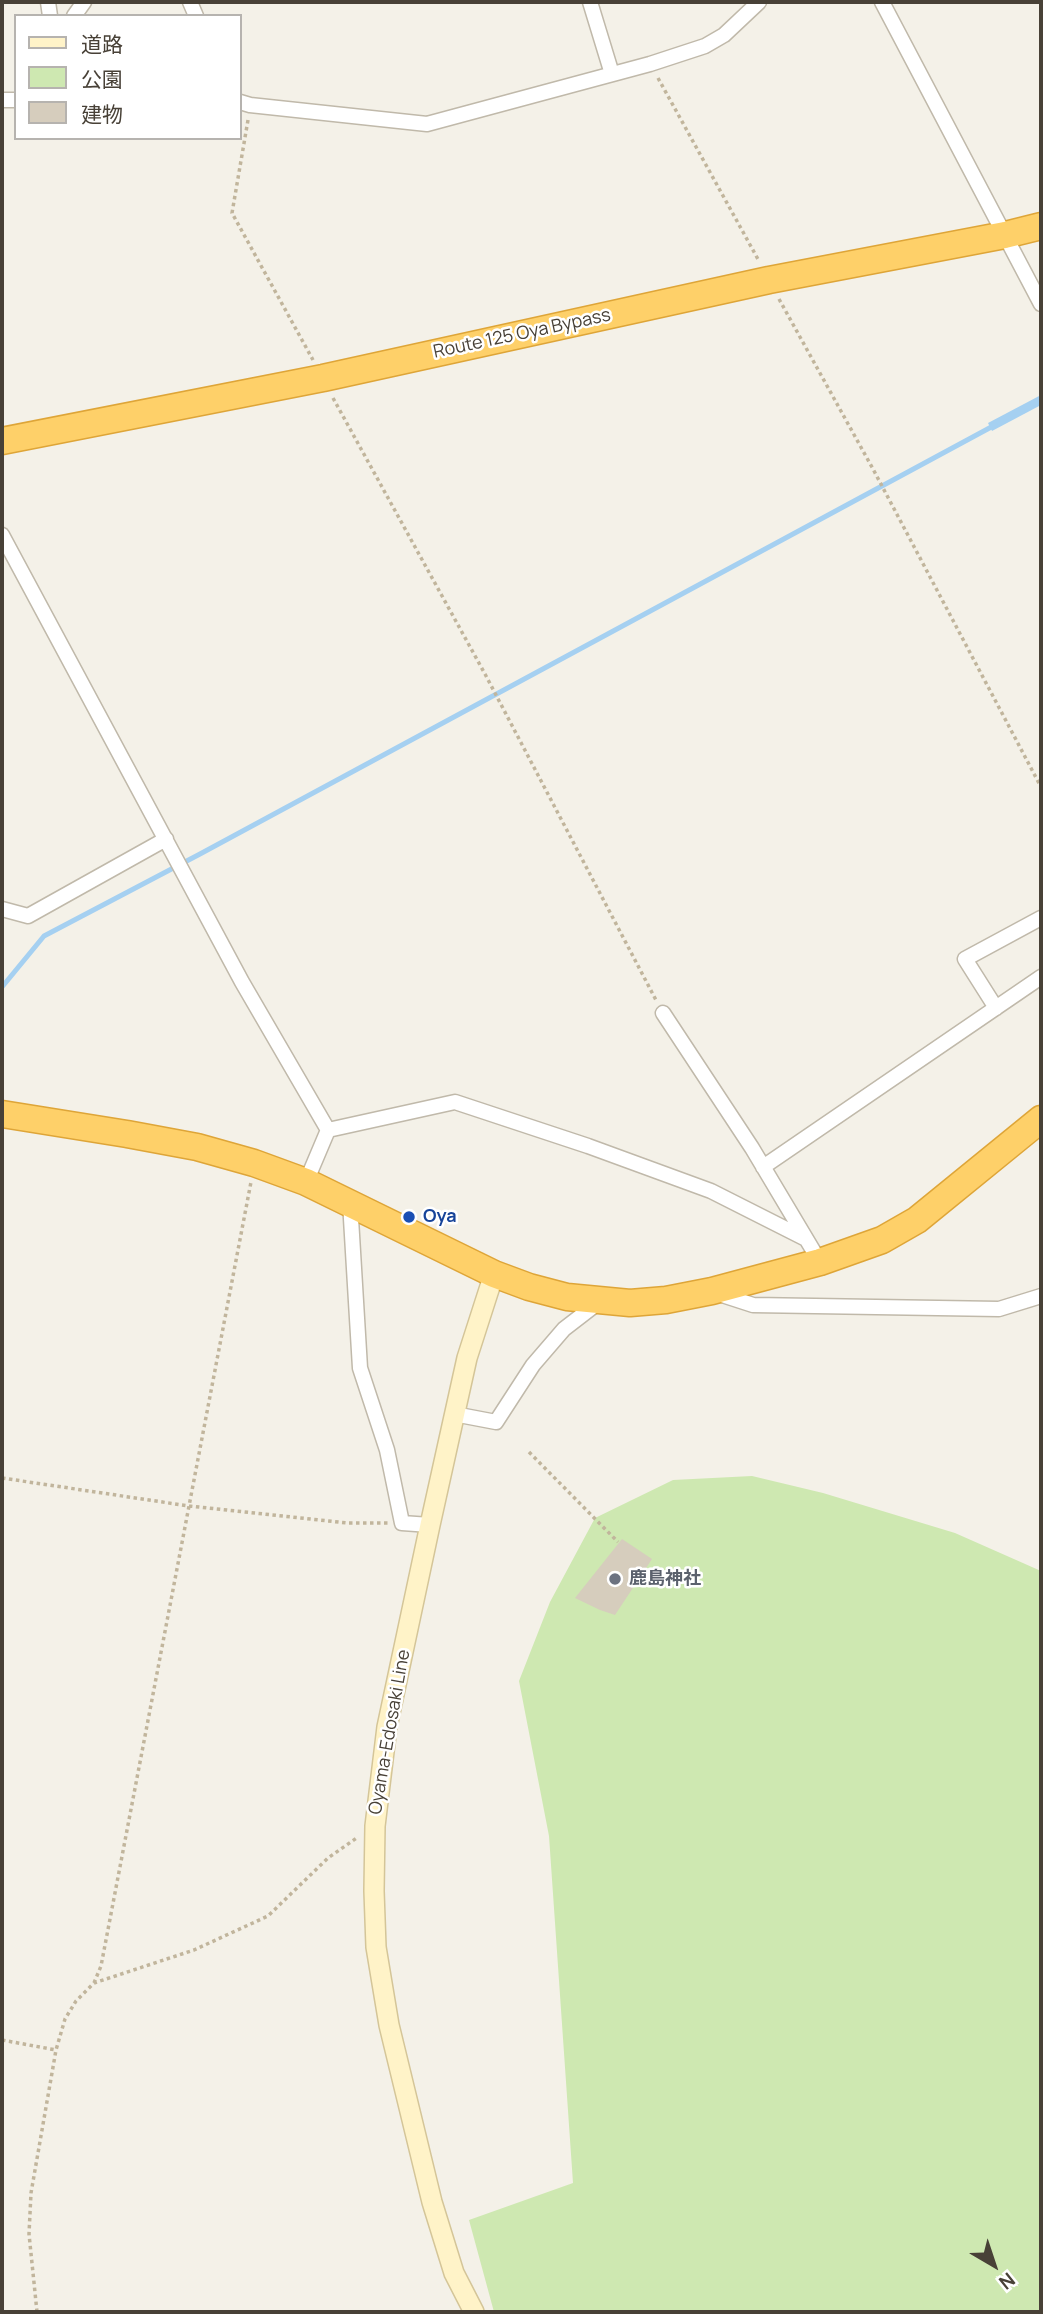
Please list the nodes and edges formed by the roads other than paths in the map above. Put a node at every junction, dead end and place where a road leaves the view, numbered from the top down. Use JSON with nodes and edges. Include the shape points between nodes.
{"nodes":[{"id":1,"x":590,"y":2,"type":"edge"},
{"id":2,"x":759,"y":2,"type":"edge"},
{"id":3,"x":881,"y":2,"type":"edge"},
{"id":4,"x":612,"y":74,"type":"junction"},
{"id":5,"x":242,"y":102,"type":"edge"},
{"id":6,"x":1041,"y":226,"type":"edge"},
{"id":7,"x":1005,"y":235,"type":"junction"},
{"id":8,"x":1041,"y":304,"type":"edge"},
{"id":9,"x":2,"y":441,"type":"edge"},
{"id":10,"x":2,"y":535,"type":"edge"},
{"id":11,"x":169,"y":844,"type":"junction"},
{"id":12,"x":2,"y":909,"type":"edge"},
{"id":13,"x":1041,"y":918,"type":"edge"},
{"id":14,"x":1041,"y":977,"type":"edge"},
{"id":15,"x":996,"y":1008,"type":"junction"},
{"id":16,"x":663,"y":1013,"type":"road end"},
{"id":17,"x":2,"y":1114,"type":"edge"},
{"id":18,"x":1041,"y":1119,"type":"edge"},
{"id":19,"x":328,"y":1130,"type":"junction"},
{"id":20,"x":763,"y":1167,"type":"junction"},
{"id":21,"x":306,"y":1182,"type":"junction"},
{"id":22,"x":350,"y":1202,"type":"junction"},
{"id":23,"x":813,"y":1250,"type":"junction"},
{"id":24,"x":494,"y":1274,"type":"junction"},
{"id":25,"x":712,"y":1291,"type":"junction"},
{"id":26,"x":1041,"y":1296,"type":"edge"},
{"id":27,"x":601,"y":1301,"type":"junction"},
{"id":28,"x":454,"y":1414,"type":"junction"},
{"id":29,"x":430,"y":1525,"type":"junction"},
{"id":30,"x":474,"y":2312,"type":"edge"}],
"edges":[{"from":1,"to":4,"type":"street"},
{"from":2,"to":4,"type":"street","via":[[705,46]]},
{"from":3,"to":7,"type":"street"},
{"from":4,"to":5,"type":"street","via":[[428,124]]},
{"from":6,"to":7,"type":"highway","name":"Route 125 Oya Bypass"},
{"from":7,"to":8,"type":"street"},
{"from":7,"to":9,"type":"highway","name":"Route 125 Oya Bypass"},
{"from":10,"to":11,"type":"street"},
{"from":11,"to":12,"type":"street","via":[[29,916]]},
{"from":11,"to":19,"type":"street"},
{"from":13,"to":15,"type":"street","via":[[965,959]]},
{"from":14,"to":15,"type":"street"},
{"from":15,"to":20,"type":"street"},
{"from":16,"to":20,"type":"street"},
{"from":17,"to":21,"type":"highway","via":[[197,1147]]},
{"from":18,"to":23,"type":"highway","via":[[917,1220],[881,1240]]},
{"from":19,"to":21,"type":"street"},
{"from":19,"to":23,"type":"street","via":[[455,1102],[711,1191]]},
{"from":20,"to":23,"type":"street"},
{"from":21,"to":22,"type":"highway"},
{"from":22,"to":24,"type":"highway"},
{"from":22,"to":29,"type":"street","via":[[360,1368],[387,1450],[402,1523]]},
{"from":23,"to":25,"type":"highway"},
{"from":24,"to":27,"type":"highway","via":[[541,1290]]},
{"from":24,"to":28,"type":"main road","name":"Oyama-Edosaki Line"},
{"from":25,"to":26,"type":"street","via":[[753,1305],[999,1309]]},
{"from":25,"to":27,"type":"highway","via":[[666,1300]]},
{"from":27,"to":28,"type":"street","via":[[564,1329],[533,1365],[496,1422]]},
{"from":28,"to":29,"type":"main road","name":"Oyama-Edosaki Line"},
{"from":29,"to":30,"type":"main road","name":"Oyama-Edosaki Line","via":[[387,1727],[374,1826],[376,1947],[389,2025],[432,2202],[454,2273]]}]}
